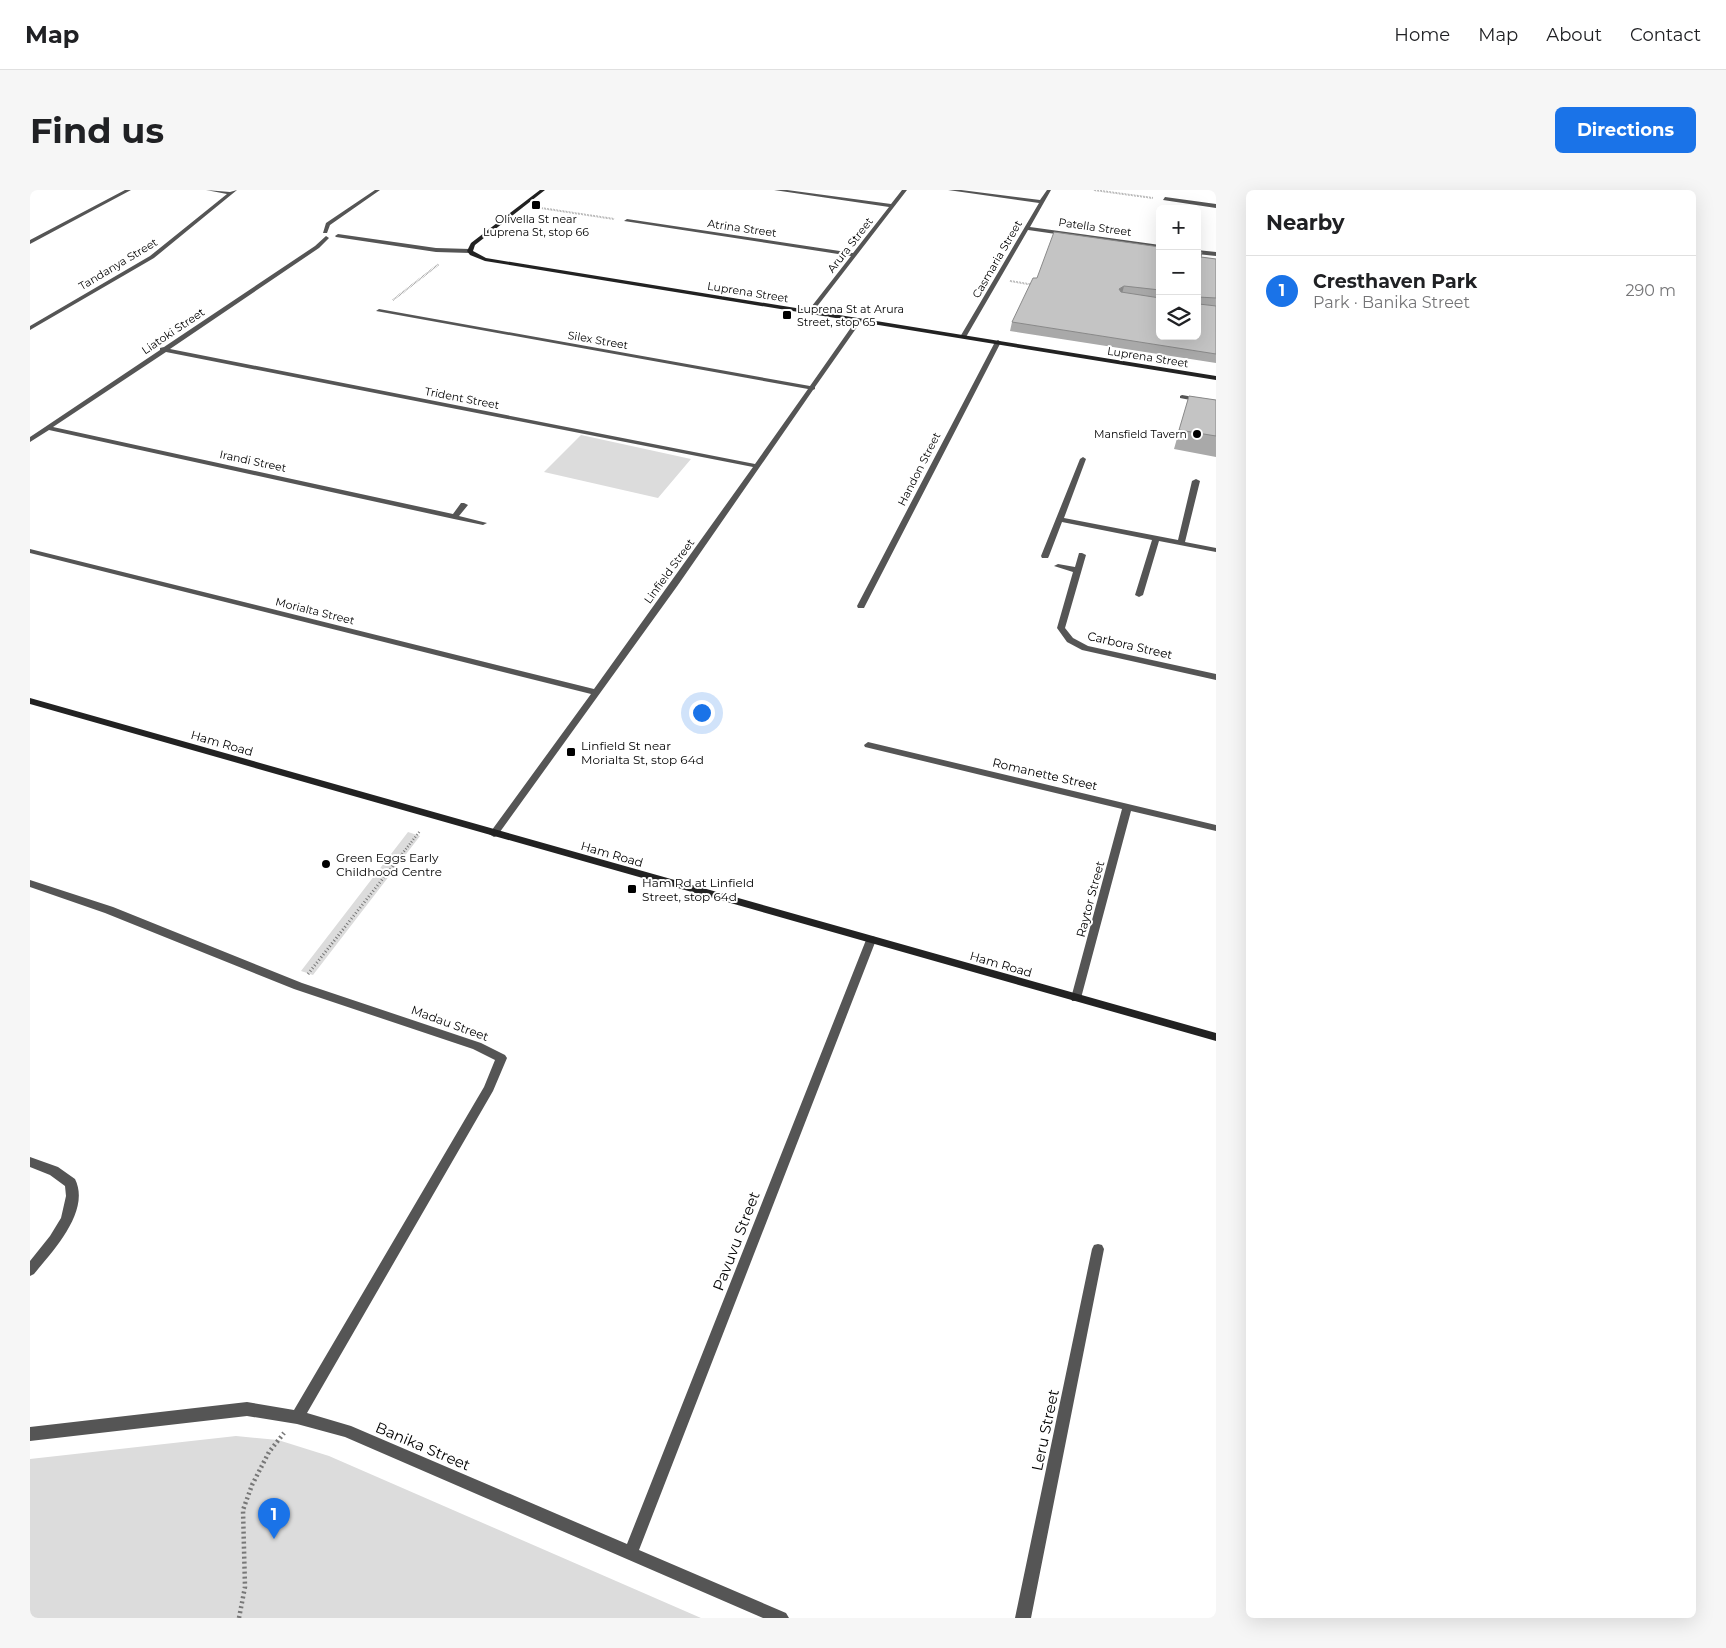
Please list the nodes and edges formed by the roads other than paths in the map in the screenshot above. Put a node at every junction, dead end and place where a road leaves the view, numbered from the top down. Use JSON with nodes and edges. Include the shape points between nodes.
{"nodes":[{"id":1,"x":129,"y":190,"type":"edge"},
{"id":2,"x":208,"y":190,"type":"edge"},
{"id":3,"x":378,"y":190,"type":"edge"},
{"id":4,"x":543,"y":190,"type":"edge"},
{"id":5,"x":776,"y":190,"type":"edge"},
{"id":6,"x":906,"y":190,"type":"edge"},
{"id":7,"x":950,"y":190,"type":"edge"},
{"id":8,"x":1049,"y":190,"type":"edge"},
{"id":9,"x":232,"y":192,"type":"edge"},
{"id":10,"x":1165,"y":199,"type":"road end"},
{"id":11,"x":1041,"y":202,"type":"junction"},
{"id":12,"x":893,"y":206,"type":"junction"},
{"id":13,"x":1216,"y":206,"type":"edge"},
{"id":14,"x":627,"y":221,"type":"road end"},
{"id":15,"x":1027,"y":228,"type":"junction"},
{"id":16,"x":325,"y":235,"type":"junction"},
{"id":17,"x":30,"y":242,"type":"edge"},
{"id":18,"x":1156,"y":246,"type":"edge"},
{"id":19,"x":470,"y":251,"type":"junction"},
{"id":20,"x":1201,"y":252,"type":"edge"},
{"id":21,"x":1216,"y":254,"type":"edge"},
{"id":22,"x":855,"y":255,"type":"junction"},
{"id":23,"x":379,"y":311,"type":"road end"},
{"id":24,"x":810,"y":312,"type":"junction"},
{"id":25,"x":859,"y":320,"type":"junction"},
{"id":26,"x":30,"y":328,"type":"edge"},
{"id":27,"x":963,"y":337,"type":"junction"},
{"id":28,"x":998,"y":342,"type":"junction"},
{"id":29,"x":162,"y":349,"type":"junction"},
{"id":30,"x":1216,"y":378,"type":"edge"},
{"id":31,"x":813,"y":388,"type":"junction"},
{"id":32,"x":1182,"y":397,"type":"dead end"},
{"id":33,"x":1216,"y":403,"type":"edge"},
{"id":34,"x":48,"y":428,"type":"junction"},
{"id":35,"x":30,"y":440,"type":"edge"},
{"id":36,"x":1083,"y":459,"type":"dead end"},
{"id":37,"x":757,"y":466,"type":"junction"},
{"id":38,"x":1196,"y":481,"type":"dead end"},
{"id":39,"x":464,"y":505,"type":"dead end"},
{"id":40,"x":454,"y":517,"type":"junction"},
{"id":41,"x":1059,"y":519,"type":"junction"},
{"id":42,"x":483,"y":523,"type":"dead end"},
{"id":43,"x":1156,"y":538,"type":"junction"},
{"id":44,"x":1181,"y":543,"type":"junction"},
{"id":45,"x":1216,"y":550,"type":"edge"},
{"id":46,"x":30,"y":551,"type":"edge"},
{"id":47,"x":1082,"y":555,"type":"dead end"},
{"id":48,"x":1045,"y":556,"type":"dead end"},
{"id":49,"x":1058,"y":566,"type":"dead end"},
{"id":50,"x":1076,"y":570,"type":"junction"},
{"id":51,"x":1139,"y":596,"type":"dead end"},
{"id":52,"x":861,"y":606,"type":"dead end"},
{"id":53,"x":1216,"y":676,"type":"edge"},
{"id":54,"x":594,"y":692,"type":"junction"},
{"id":55,"x":30,"y":701,"type":"edge"},
{"id":56,"x":868,"y":745,"type":"dead end"},
{"id":57,"x":1127,"y":807,"type":"junction"},
{"id":58,"x":1216,"y":828,"type":"edge"},
{"id":59,"x":494,"y":834,"type":"junction"},
{"id":60,"x":30,"y":883,"type":"edge"},
{"id":61,"x":872,"y":940,"type":"junction"},
{"id":62,"x":1076,"y":998,"type":"junction"},
{"id":63,"x":1216,"y":1037,"type":"edge"},
{"id":64,"x":30,"y":1162,"type":"edge"},
{"id":65,"x":1098,"y":1249,"type":"dead end"},
{"id":66,"x":30,"y":1270,"type":"edge"},
{"id":67,"x":297,"y":1417,"type":"junction"},
{"id":68,"x":30,"y":1434,"type":"edge"},
{"id":69,"x":630,"y":1554,"type":"junction"},
{"id":70,"x":781,"y":1618,"type":"edge"},
{"id":71,"x":1023,"y":1618,"type":"edge"}],
"edges":[{"from":1,"to":17,"type":"street"},
{"from":2,"to":9,"type":"street"},
{"from":3,"to":16,"type":"street","name":"Liatoki Street","via":[[328,224]]},
{"from":4,"to":19,"type":"street","via":[[473,244]]},
{"from":5,"to":12,"type":"street"},
{"from":6,"to":12,"type":"street","name":"Arura Street"},
{"from":7,"to":11,"type":"street"},
{"from":8,"to":11,"type":"street","name":"Casmaria Street"},
{"from":9,"to":26,"type":"street","name":"Tandanya Street","via":[[152,257]]},
{"from":10,"to":13,"type":"street"},
{"from":11,"to":15,"type":"street","name":"Casmaria Street"},
{"from":12,"to":22,"type":"street","name":"Arura Street"},
{"from":14,"to":22,"type":"street","name":"Atrina Street"},
{"from":15,"to":18,"type":"street","name":"Patella Street"},
{"from":15,"to":27,"type":"street","name":"Casmaria Street"},
{"from":16,"to":19,"type":"street","name":"Luprena Street","via":[[337,232],[338,236],[436,250]]},
{"from":16,"to":29,"type":"street","name":"Liatoki Street","via":[[317,247]]},
{"from":19,"to":24,"type":"street","name":"Luprena Street","via":[[484,259]]},
{"from":20,"to":21,"type":"street"},
{"from":22,"to":24,"type":"street","name":"Arura Street"},
{"from":23,"to":31,"type":"street","name":"Silex Street"},
{"from":24,"to":25,"type":"street","name":"Luprena Street"},
{"from":25,"to":27,"type":"street","name":"Luprena Street"},
{"from":25,"to":31,"type":"street","name":"Linfield Street"},
{"from":27,"to":28,"type":"street","name":"Luprena Street"},
{"from":28,"to":30,"type":"street","name":"Luprena Street"},
{"from":28,"to":52,"type":"street","name":"Handon Street"},
{"from":29,"to":34,"type":"street","name":"Liatoki Street"},
{"from":29,"to":37,"type":"street","name":"Trident Street"},
{"from":31,"to":37,"type":"street","name":"Linfield Street"},
{"from":32,"to":33,"type":"lane"},
{"from":34,"to":35,"type":"street","name":"Liatoki Street"},
{"from":34,"to":40,"type":"street","name":"Irandi Street"},
{"from":36,"to":41,"type":"street"},
{"from":37,"to":54,"type":"street","name":"Linfield Street"},
{"from":38,"to":44,"type":"street"},
{"from":39,"to":40,"type":"street"},
{"from":40,"to":42,"type":"street","name":"Irandi Street"},
{"from":41,"to":43,"type":"street"},
{"from":41,"to":48,"type":"street"},
{"from":43,"to":44,"type":"street"},
{"from":43,"to":51,"type":"street"},
{"from":44,"to":45,"type":"street"},
{"from":46,"to":54,"type":"street","name":"Morialta Street"},
{"from":47,"to":50,"type":"street","name":"Carbora Street"},
{"from":49,"to":50,"type":"street"},
{"from":50,"to":53,"type":"street","name":"Carbora Street","via":[[1061,628],[1070,640],[1086,648]]},
{"from":54,"to":59,"type":"street","name":"Linfield Street"},
{"from":55,"to":59,"type":"street","name":"Ham Road"},
{"from":56,"to":57,"type":"street","name":"Romanette Street"},
{"from":57,"to":58,"type":"street","name":"Romanette Street"},
{"from":57,"to":62,"type":"street","name":"Raytor Street"},
{"from":59,"to":61,"type":"street","name":"Ham Road"},
{"from":60,"to":67,"type":"street","name":"Madau Street","via":[[109,910],[298,986],[477,1046],[501,1058],[489,1088]]},
{"from":61,"to":62,"type":"street","name":"Ham Road"},
{"from":61,"to":69,"type":"street","name":"Pavuvu Street"},
{"from":62,"to":63,"type":"street","name":"Ham Road"},
{"from":64,"to":66,"type":"street","via":[[54,1171],[71,1183],[74,1197],[68,1220]]},
{"from":65,"to":71,"type":"street","name":"Leru Street"},
{"from":67,"to":68,"type":"street","name":"Banika Street","via":[[247,1409]]},
{"from":67,"to":69,"type":"street","name":"Banika Street","via":[[346,1431]]},
{"from":69,"to":70,"type":"street","name":"Banika Street"}]}
